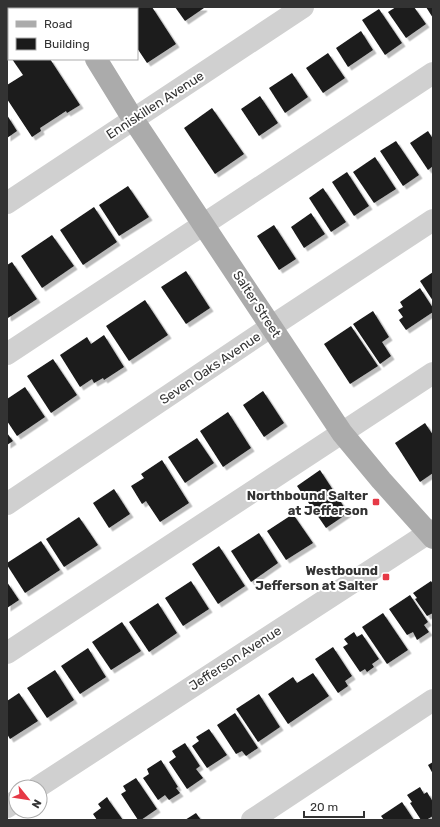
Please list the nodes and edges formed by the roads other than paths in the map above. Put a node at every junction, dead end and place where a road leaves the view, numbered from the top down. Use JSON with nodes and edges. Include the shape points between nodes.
{"nodes":[{"id":1,"x":303,"y":7,"type":"edge"},
{"id":2,"x":97,"y":60,"type":"edge"},
{"id":3,"x":433,"y":73,"type":"edge"},
{"id":4,"x":133,"y":119,"type":"junction"},
{"id":5,"x":7,"y":203,"type":"edge"},
{"id":6,"x":433,"y":220,"type":"edge"},
{"id":7,"x":204,"y":224,"type":"junction"},
{"id":8,"x":272,"y":326,"type":"junction"},
{"id":9,"x":7,"y":354,"type":"edge"},
{"id":10,"x":433,"y":373,"type":"edge"},
{"id":11,"x":342,"y":433,"type":"junction"},
{"id":12,"x":7,"y":504,"type":"edge"},
{"id":13,"x":432,"y":534,"type":"edge"},
{"id":14,"x":7,"y":653,"type":"edge"},
{"id":15,"x":433,"y":700,"type":"edge"},
{"id":16,"x":48,"y":781,"type":"edge"},
{"id":17,"x":252,"y":820,"type":"edge"}],
"edges":[{"from":1,"to":4,"type":"street","name":"Enniskillen Avenue"},
{"from":2,"to":4,"type":"main road","name":"Salter Street"},
{"from":3,"to":7,"type":"street"},
{"from":4,"to":5,"type":"street","name":"Enniskillen Avenue"},
{"from":4,"to":7,"type":"main road","name":"Salter Street"},
{"from":6,"to":8,"type":"street","name":"Seven Oaks Avenue"},
{"from":7,"to":8,"type":"main road","name":"Salter Street"},
{"from":7,"to":9,"type":"street"},
{"from":8,"to":11,"type":"main road","name":"Salter Street"},
{"from":8,"to":12,"type":"street","name":"Seven Oaks Avenue"},
{"from":10,"to":11,"type":"street"},
{"from":11,"to":13,"type":"main road","name":"Salter Street","via":[[381,480]]},
{"from":11,"to":14,"type":"street"},
{"from":13,"to":16,"type":"street","name":"Jefferson Avenue"},
{"from":15,"to":17,"type":"street"}]}
